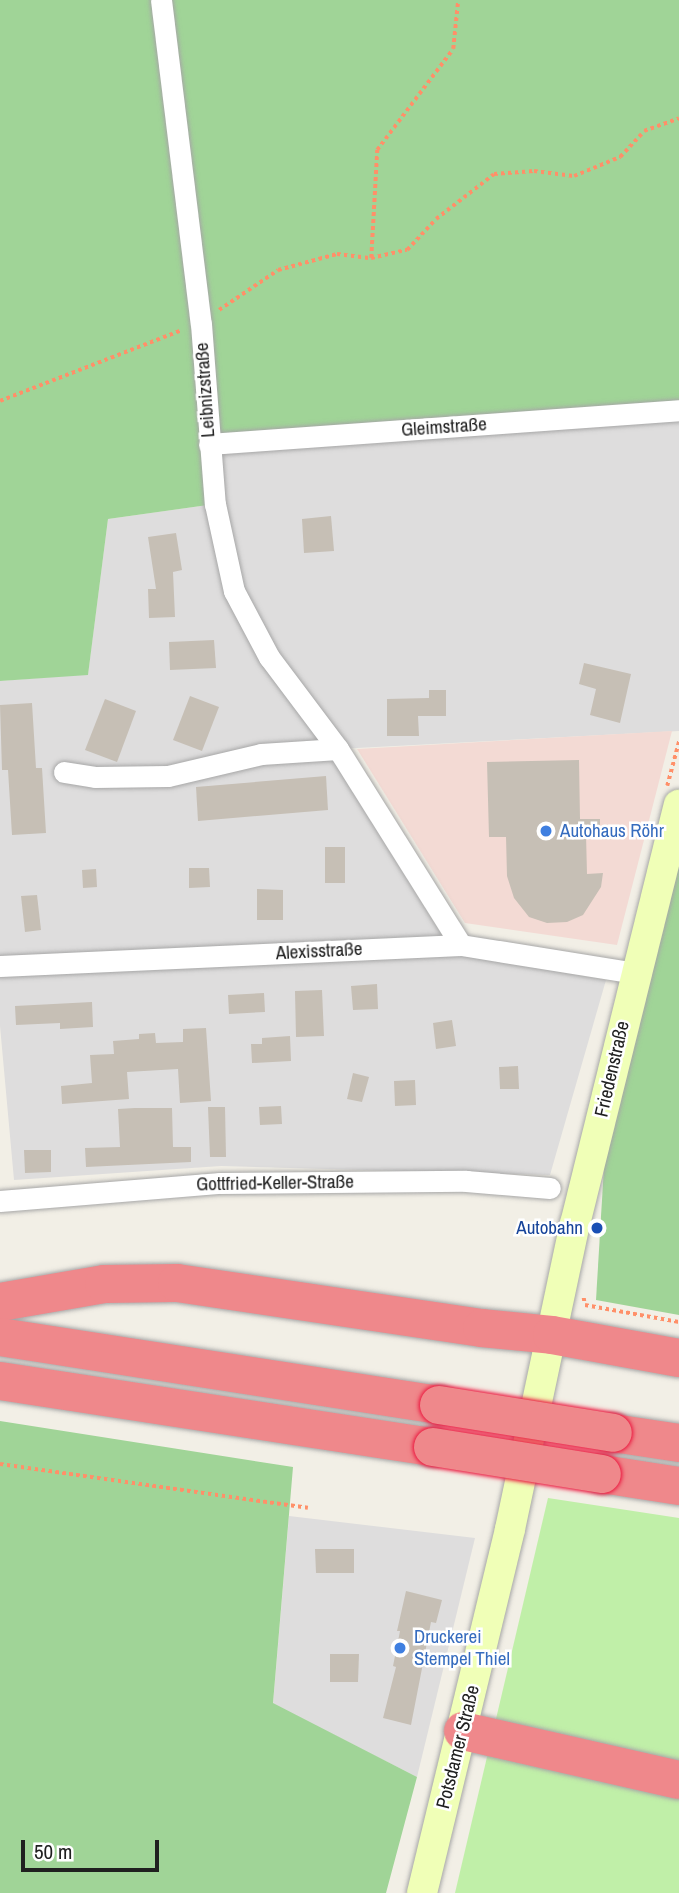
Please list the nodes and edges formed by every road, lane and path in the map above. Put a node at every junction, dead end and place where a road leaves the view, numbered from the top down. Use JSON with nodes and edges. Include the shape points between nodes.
{"nodes":[{"id":1,"x":161,"y":0,"type":"edge"},
{"id":2,"x":458,"y":0,"type":"edge"},
{"id":3,"x":679,"y":118,"type":"edge"},
{"id":4,"x":371,"y":258,"type":"junction"},
{"id":5,"x":201,"y":324,"type":"junction"},
{"id":6,"x":0,"y":401,"type":"edge"},
{"id":7,"x":679,"y":410,"type":"edge"},
{"id":8,"x":209,"y":444,"type":"junction"},
{"id":9,"x":338,"y":749,"type":"junction"},
{"id":10,"x":64,"y":772,"type":"dead end"},
{"id":11,"x":679,"y":805,"type":"edge"},
{"id":12,"x":461,"y":945,"type":"junction"},
{"id":13,"x":0,"y":967,"type":"edge"},
{"id":14,"x":635,"y":973,"type":"junction"},
{"id":15,"x":551,"y":1188,"type":"dead end"},
{"id":16,"x":0,"y":1201,"type":"edge"},
{"id":17,"x":583,"y":1287,"type":"dead end"},
{"id":18,"x":0,"y":1302,"type":"edge"},
{"id":19,"x":679,"y":1322,"type":"edge"},
{"id":20,"x":552,"y":1335,"type":"junction"},
{"id":21,"x":0,"y":1337,"type":"edge"},
{"id":22,"x":679,"y":1358,"type":"edge"},
{"id":23,"x":0,"y":1381,"type":"edge"},
{"id":24,"x":679,"y":1443,"type":"edge"},
{"id":25,"x":0,"y":1464,"type":"edge"},
{"id":26,"x":679,"y":1486,"type":"edge"},
{"id":27,"x":308,"y":1508,"type":"dead end"},
{"id":28,"x":503,"y":1559,"type":"joint"},
{"id":29,"x":463,"y":1731,"type":"junction"},
{"id":30,"x":679,"y":1780,"type":"edge"},
{"id":31,"x":422,"y":1893,"type":"edge"}],
"edges":[{"from":1,"to":5,"type":"street","name":"Leibnizstraße"},
{"from":2,"to":4,"type":"path","via":[[453,49],[377,150]]},
{"from":3,"to":4,"type":"path","via":[[644,131],[621,157],[574,176],[534,171],[494,174],[436,219],[407,250]]},
{"from":4,"to":5,"type":"path","via":[[337,254],[278,270]]},
{"from":5,"to":6,"type":"path"},
{"from":5,"to":8,"type":"street","name":"Leibnizstraße"},
{"from":7,"to":8,"type":"street","name":"Gleimstraße"},
{"from":8,"to":9,"type":"street","name":"Leibnizstraße","via":[[215,504],[234,591],[269,657]]},
{"from":9,"to":10,"type":"street","via":[[261,754],[167,776],[95,777]]},
{"from":9,"to":12,"type":"street","name":"Leibnizstraße"},
{"from":11,"to":14,"type":"main road","name":"Friedenstraße"},
{"from":12,"to":13,"type":"street","name":"Alexisstraße"},
{"from":12,"to":14,"type":"street","name":"Alexisstraße"},
{"from":14,"to":20,"type":"main road","name":"Friedenstraße"},
{"from":15,"to":16,"type":"street","name":"Gottfried-Keller-Straße","via":[[466,1181],[220,1182]]},
{"from":17,"to":19,"type":"path","via":[[585,1305]]},
{"from":18,"to":20,"type":"highway","via":[[104,1284],[177,1283]]},
{"from":20,"to":22,"type":"highway"},
{"from":20,"to":28,"type":"main road","name":"Friedenstraße"},
{"from":21,"to":24,"type":"highway","bridge":true},
{"from":23,"to":26,"type":"highway","bridge":true},
{"from":25,"to":27,"type":"path"},
{"from":28,"to":29,"type":"main road","name":"Potsdamer Straße"},
{"from":29,"to":30,"type":"highway"},
{"from":29,"to":31,"type":"main road","name":"Potsdamer Straße"}]}
